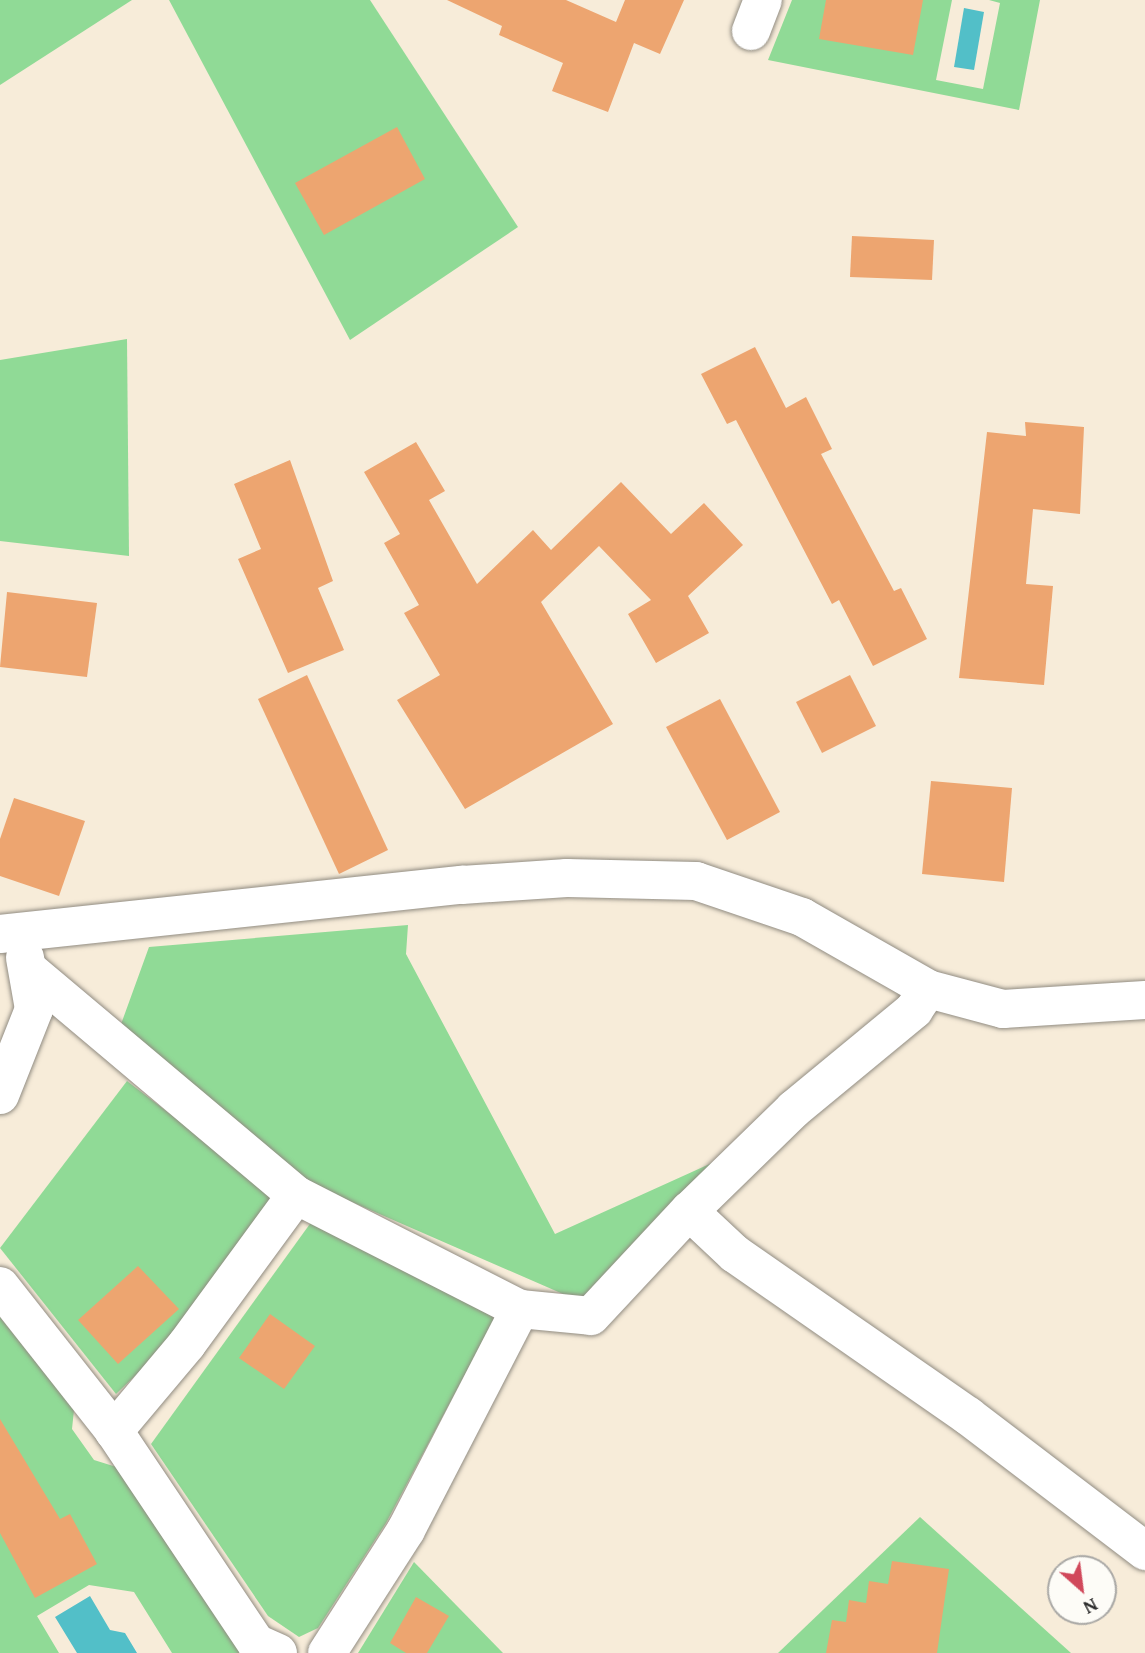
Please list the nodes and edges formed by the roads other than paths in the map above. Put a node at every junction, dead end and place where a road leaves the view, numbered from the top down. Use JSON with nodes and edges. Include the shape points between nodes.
{"nodes":[{"id":1,"x":8,"y":934,"type":"edge"},
{"id":2,"x":30,"y":971,"type":"junction"},
{"id":3,"x":928,"y":989,"type":"junction"},
{"id":4,"x":1145,"y":1000,"type":"edge"},
{"id":5,"x":0,"y":1095,"type":"edge"},
{"id":6,"x":296,"y":1195,"type":"junction"},
{"id":7,"x":689,"y":1211,"type":"junction"},
{"id":8,"x":0,"y":1286,"type":"edge"},
{"id":9,"x":520,"y":1309,"type":"junction"},
{"id":10,"x":114,"y":1431,"type":"junction"},
{"id":11,"x":1145,"y":1551,"type":"edge"},
{"id":12,"x":278,"y":1653,"type":"edge"},
{"id":13,"x":327,"y":1653,"type":"edge"}],
"edges":[{"from":1,"to":2,"type":"street"},
{"from":1,"to":3,"type":"street","via":[[461,885],[567,878],[696,881],[802,917]]},
{"from":2,"to":5,"type":"street","via":[[34,1009]]},
{"from":2,"to":6,"type":"street"},
{"from":3,"to":4,"type":"street","via":[[1003,1009]]},
{"from":3,"to":7,"type":"street","via":[[914,1010],[794,1109]]},
{"from":6,"to":9,"type":"street"},
{"from":6,"to":10,"type":"street","via":[[187,1344]]},
{"from":7,"to":9,"type":"street","via":[[591,1316]]},
{"from":7,"to":11,"type":"street","via":[[735,1254],[968,1416]]},
{"from":8,"to":10,"type":"street"},
{"from":9,"to":13,"type":"street","via":[[406,1530]]},
{"from":10,"to":12,"type":"street","via":[[256,1643]]}]}
